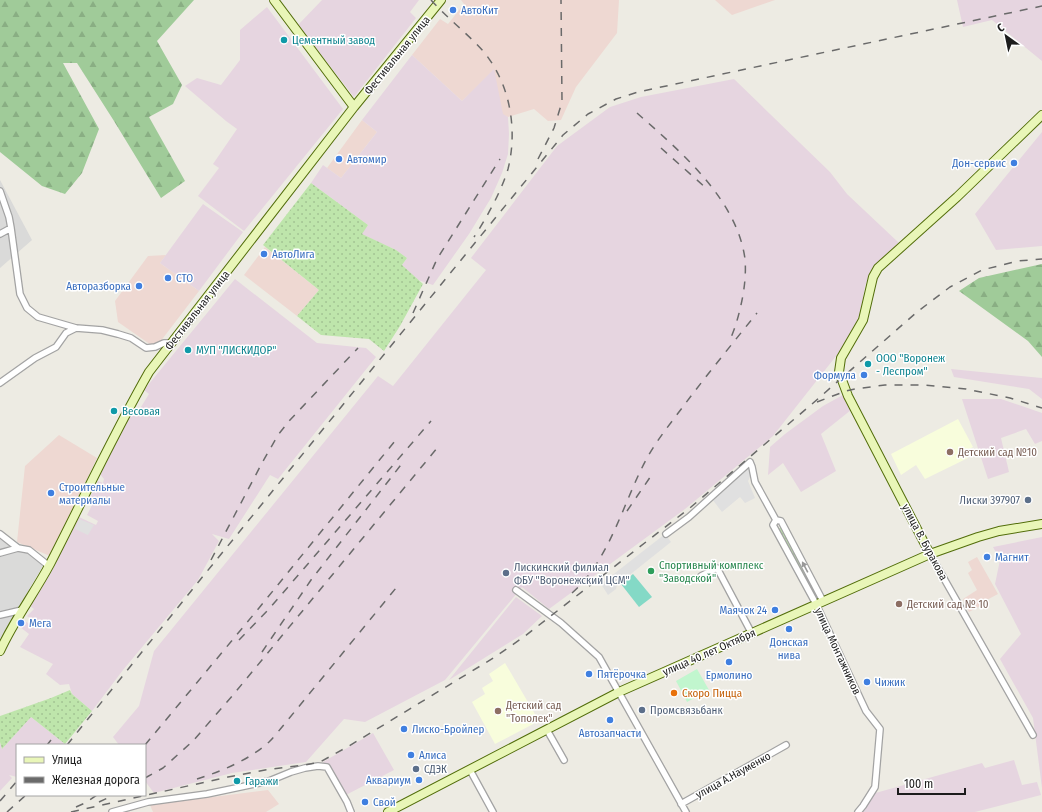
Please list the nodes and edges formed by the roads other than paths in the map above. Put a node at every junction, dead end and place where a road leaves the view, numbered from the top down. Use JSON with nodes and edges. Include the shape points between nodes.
{"nodes":[{"id":1,"x":274,"y":0,"type":"edge"},
{"id":2,"x":441,"y":0,"type":"edge"},
{"id":3,"x":354,"y":107,"type":"junction"},
{"id":4,"x":1042,"y":116,"type":"edge"},
{"id":5,"x":0,"y":191,"type":"edge"},
{"id":6,"x":11,"y":228,"type":"junction"},
{"id":7,"x":0,"y":234,"type":"edge"},
{"id":8,"x":76,"y":328,"type":"junction"},
{"id":9,"x":171,"y":343,"type":"junction"},
{"id":10,"x":0,"y":383,"type":"edge"},
{"id":11,"x":1042,"y":524,"type":"edge"},
{"id":12,"x":0,"y":534,"type":"edge"},
{"id":13,"x":666,"y":534,"type":"dead end"},
{"id":14,"x":18,"y":548,"type":"junction"},
{"id":15,"x":0,"y":553,"type":"edge"},
{"id":16,"x":930,"y":554,"type":"junction"},
{"id":17,"x":49,"y":566,"type":"junction"},
{"id":18,"x":701,"y":576,"type":"dead end"},
{"id":19,"x":516,"y":590,"type":"dead end"},
{"id":20,"x":819,"y":603,"type":"junction"},
{"id":21,"x":22,"y":610,"type":"junction"},
{"id":22,"x":0,"y":614,"type":"edge"},
{"id":23,"x":751,"y":632,"type":"junction"},
{"id":24,"x":0,"y":651,"type":"edge"},
{"id":25,"x":619,"y":692,"type":"junction"},
{"id":26,"x":547,"y":730,"type":"junction"},
{"id":27,"x":1033,"y":735,"type":"dead end"},
{"id":28,"x":786,"y":745,"type":"dead end"},
{"id":29,"x":564,"y":760,"type":"dead end"},
{"id":30,"x":470,"y":770,"type":"junction"},
{"id":31,"x":681,"y":804,"type":"junction"},
{"id":32,"x":863,"y":806,"type":"junction"},
{"id":33,"x":112,"y":812,"type":"edge"},
{"id":34,"x":350,"y":812,"type":"edge"},
{"id":35,"x":388,"y":812,"type":"edge"},
{"id":36,"x":493,"y":812,"type":"edge"},
{"id":37,"x":686,"y":812,"type":"edge"},
{"id":38,"x":854,"y":812,"type":"edge"},
{"id":39,"x":858,"y":812,"type":"edge"}],
"edges":[{"from":1,"to":3,"type":"main road"},
{"from":2,"to":3,"type":"main road","name":"Фестивальная улица"},
{"from":3,"to":9,"type":"main road","name":"Фестивальная улица"},
{"from":4,"to":16,"type":"main road","name":"улица В. Буракова","via":[[957,198],[881,265],[875,273],[863,320],[841,358],[839,372],[854,411]]},
{"from":5,"to":6,"type":"street"},
{"from":6,"to":7,"type":"street"},
{"from":6,"to":8,"type":"street","via":[[20,294],[27,308],[38,317]]},
{"from":8,"to":9,"type":"street","via":[[118,334],[131,338],[146,348]]},
{"from":8,"to":10,"type":"street","via":[[66,333],[56,347],[35,358]]},
{"from":9,"to":17,"type":"main road","name":"Фестивальная улица","via":[[149,372],[128,408]]},
{"from":11,"to":16,"type":"main road","name":"улица 40 лет Октября","via":[[999,531]]},
{"from":12,"to":14,"type":"street"},
{"from":13,"to":20,"type":"street","name":"улица Монтажников","via":[[689,517],[750,462],[755,482],[776,520],[781,521]]},
{"from":14,"to":15,"type":"street"},
{"from":14,"to":17,"type":"street","via":[[29,550]]},
{"from":16,"to":20,"type":"main road","name":"улица 40 лет Октября"},
{"from":16,"to":27,"type":"street","name":"улица В. Буракова"},
{"from":17,"to":21,"type":"main road","name":"Фестивальная улица"},
{"from":18,"to":23,"type":"street","via":[[716,568]]},
{"from":19,"to":25,"type":"street","via":[[561,623],[599,657]]},
{"from":20,"to":23,"type":"main road","name":"улица 40 лет Октября"},
{"from":20,"to":32,"type":"street","name":"улица Монтажников","via":[[866,711],[880,729],[875,787]]},
{"from":21,"to":22,"type":"street"},
{"from":21,"to":24,"type":"main road","name":"Фестивальная улица"},
{"from":23,"to":25,"type":"main road","name":"улица 40 лет Октября"},
{"from":25,"to":26,"type":"main road","name":"улица 40 лет Октября"},
{"from":25,"to":31,"type":"street"},
{"from":26,"to":29,"type":"street"},
{"from":26,"to":30,"type":"main road","name":"улица 40 лет Октября"},
{"from":28,"to":31,"type":"street","name":"улица А.Науменко"},
{"from":30,"to":35,"type":"main road","name":"улица 40 лет Октября"},
{"from":30,"to":36,"type":"street"},
{"from":31,"to":37,"type":"street"},
{"from":32,"to":38,"type":"street"},
{"from":32,"to":39,"type":"street"},
{"from":33,"to":34,"type":"street","via":[[148,802],[207,794],[269,781],[291,772],[318,766],[328,767]]}]}
